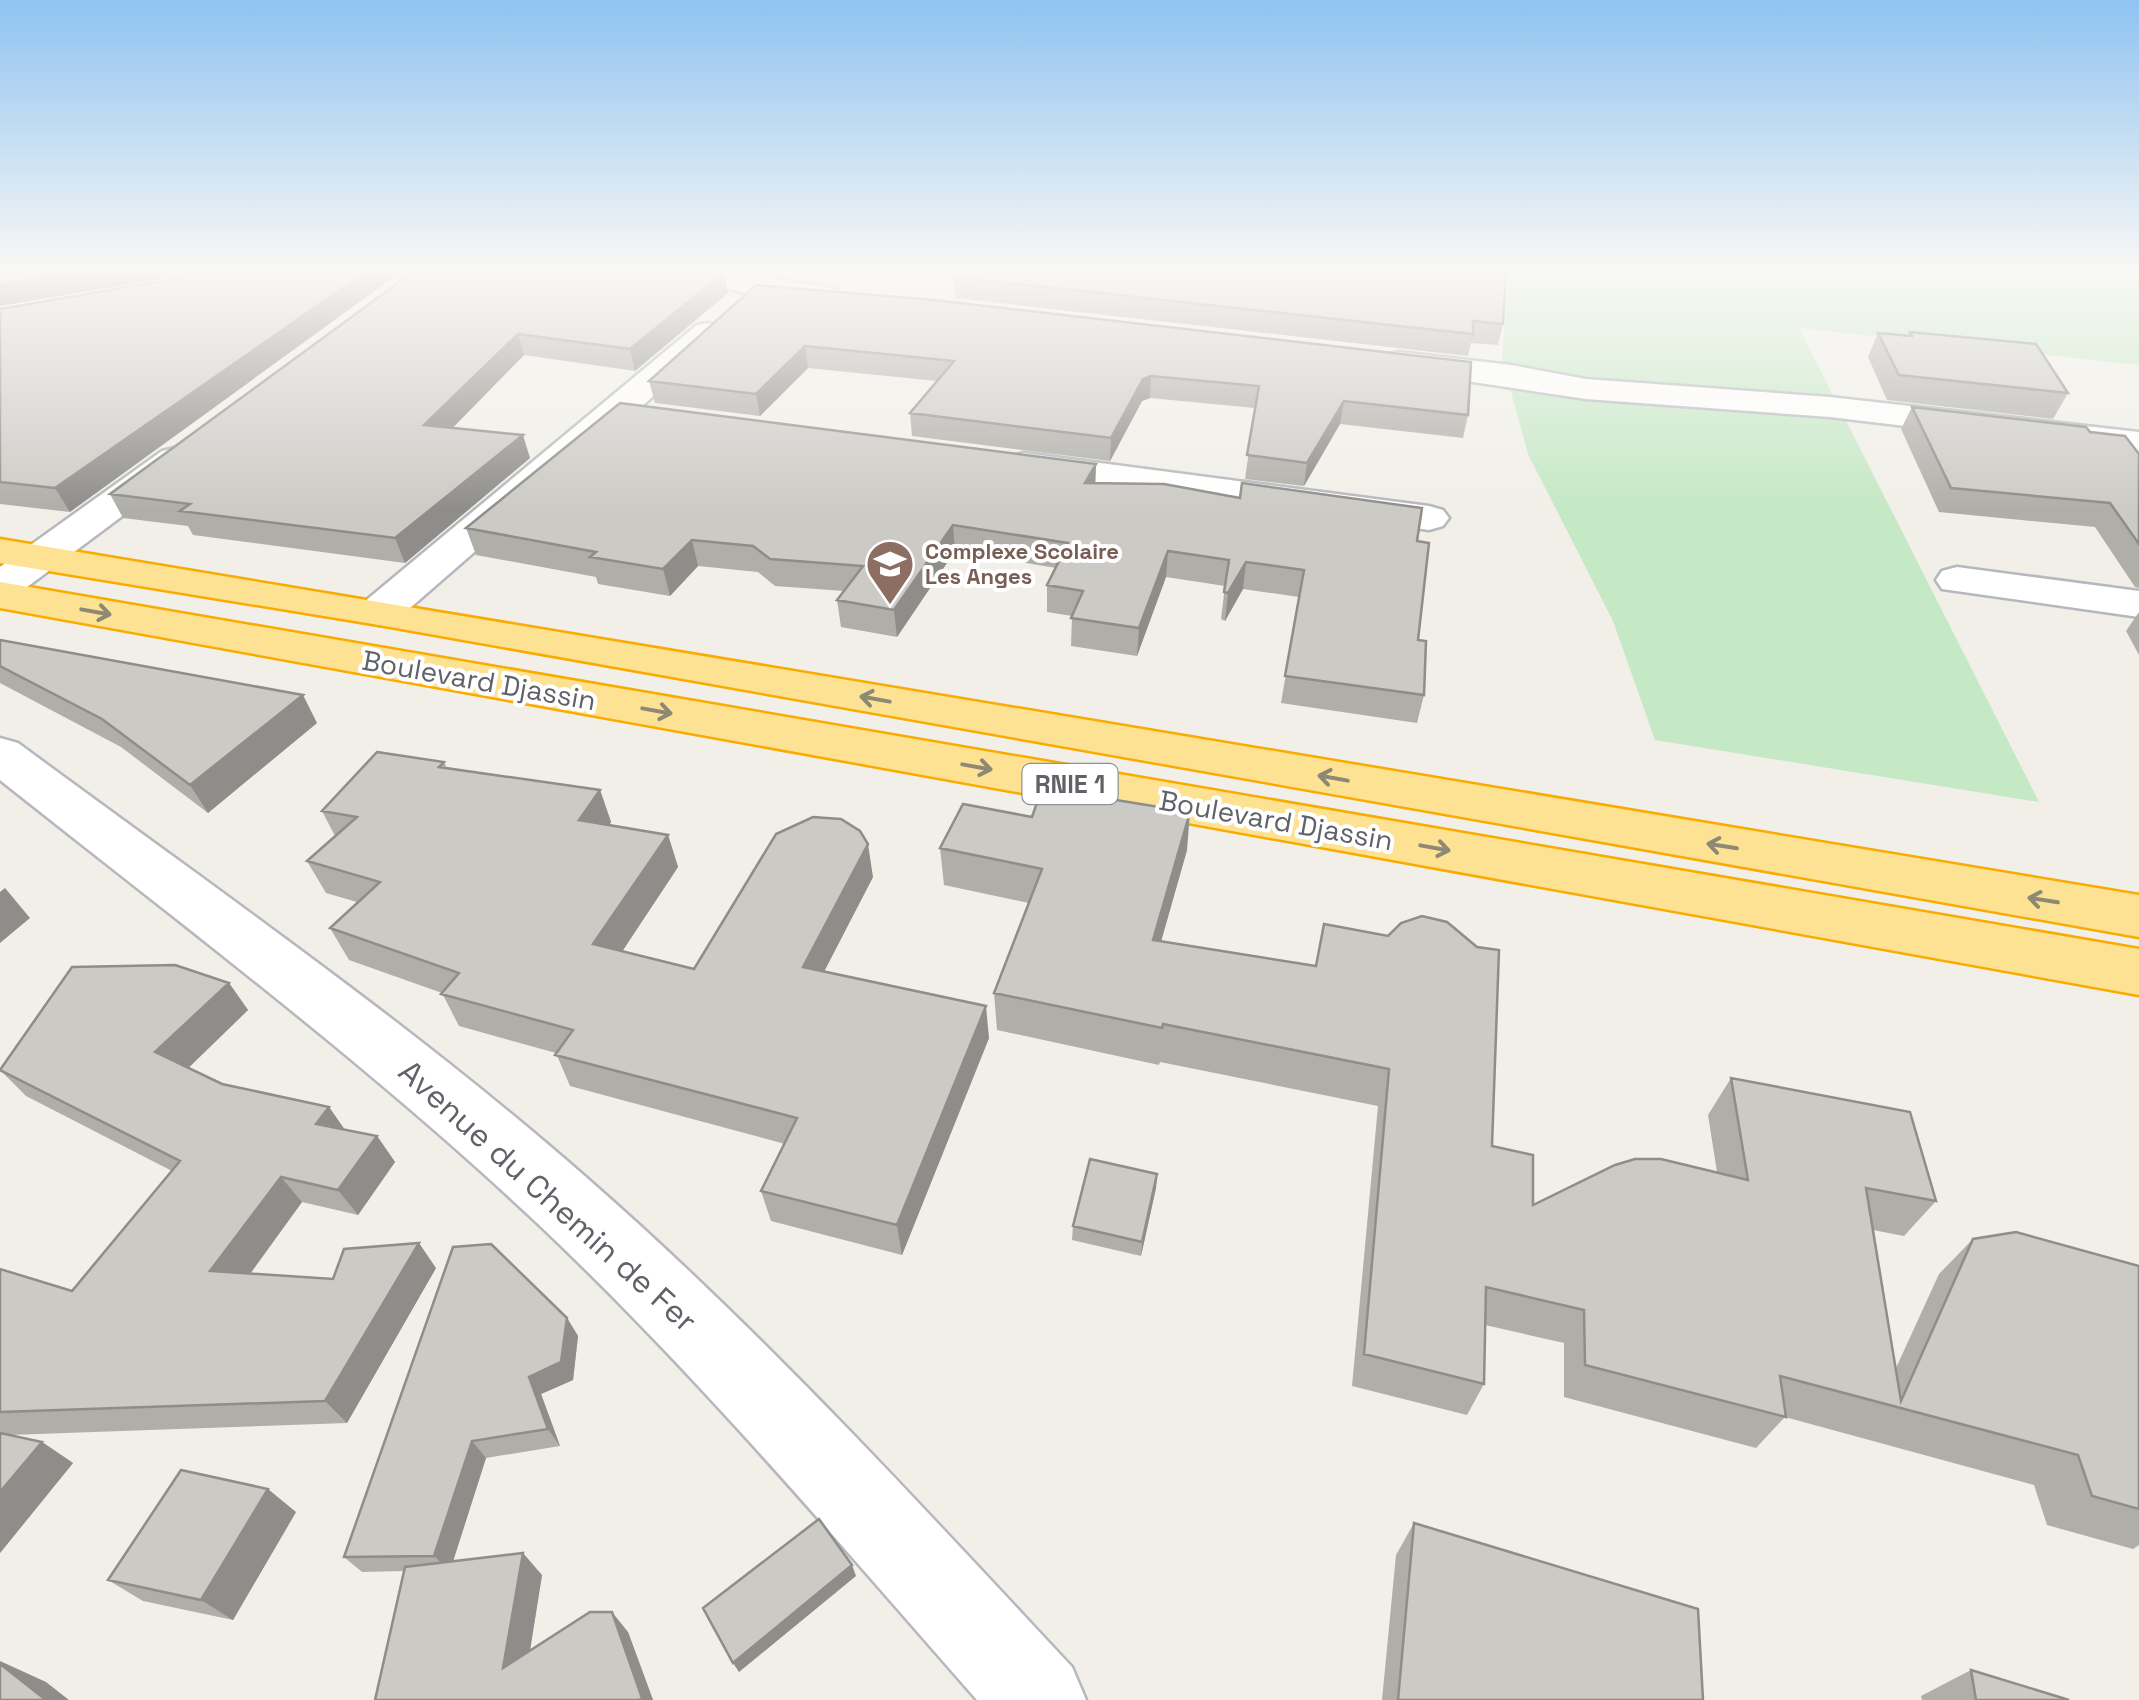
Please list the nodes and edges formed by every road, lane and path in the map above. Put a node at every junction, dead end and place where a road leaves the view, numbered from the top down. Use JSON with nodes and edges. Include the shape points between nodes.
{"nodes":[{"id":1,"x":685,"y":351,"type":"edge"},
{"id":2,"x":1373,"y":359,"type":"edge"},
{"id":3,"x":614,"y":412,"type":"junction"},
{"id":4,"x":653,"y":417,"type":"edge"},
{"id":5,"x":2139,"y":443,"type":"edge"},
{"id":6,"x":195,"y":444,"type":"edge"},
{"id":7,"x":982,"y":459,"type":"edge"},
{"id":8,"x":1429,"y":518,"type":"dead end"},
{"id":9,"x":20,"y":555,"type":"edge"},
{"id":10,"x":1956,"y":580,"type":"dead end"},
{"id":11,"x":0,"y":587,"type":"edge"},
{"id":12,"x":0,"y":595,"type":"edge"},
{"id":13,"x":2139,"y":604,"type":"edge"},
{"id":14,"x":379,"y":612,"type":"junction"},
{"id":15,"x":0,"y":754,"type":"edge"},
{"id":16,"x":2139,"y":916,"type":"edge"},
{"id":17,"x":2139,"y":972,"type":"edge"},
{"id":18,"x":1039,"y":1700,"type":"edge"}],
"edges":[{"from":1,"to":3,"type":"street"},
{"from":2,"to":5,"type":"street","via":[[1586,389],[1830,407]]},
{"from":3,"to":4,"type":"street"},
{"from":3,"to":14,"type":"street"},
{"from":6,"to":9,"type":"street"},
{"from":7,"to":8,"type":"street"},
{"from":9,"to":11,"type":"street"},
{"from":9,"to":14,"type":"highway","name":"Boulevard Djassin","number":"RNIE 1"},
{"from":10,"to":13,"type":"street"},
{"from":12,"to":17,"type":"highway","name":"Boulevard Djassin","number":"RNIE 1","one_way":true},
{"from":16,"to":14,"type":"highway","name":"Boulevard Djassin","number":"RNIE 1","one_way":true},
{"from":15,"to":18,"type":"street","name":"Avenue du Chemin de Fer","via":[[426,1081],[564,1202],[760,1392]]}]}
